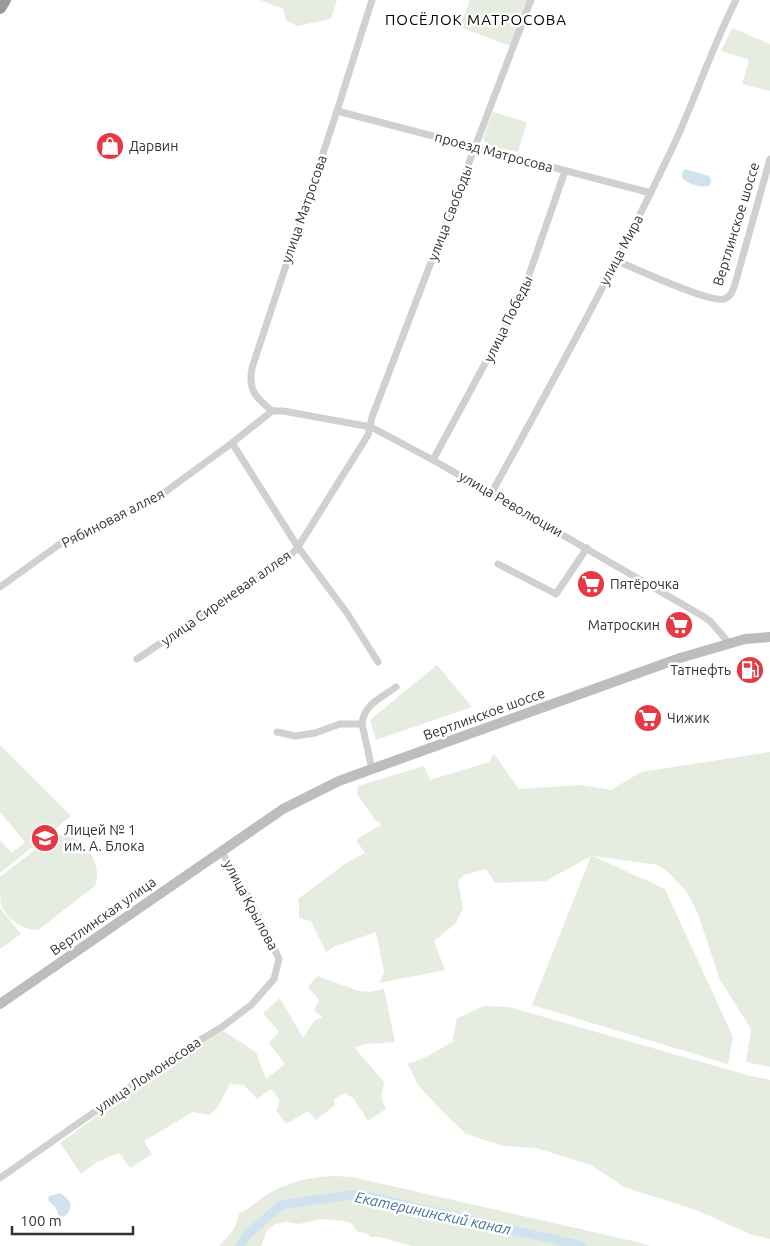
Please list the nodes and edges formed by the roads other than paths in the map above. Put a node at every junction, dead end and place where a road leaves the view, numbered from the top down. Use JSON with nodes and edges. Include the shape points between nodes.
{"nodes":[{"id":1,"x":5,"y":0,"type":"edge"},
{"id":2,"x":372,"y":0,"type":"edge"},
{"id":3,"x":531,"y":0,"type":"edge"},
{"id":4,"x":736,"y":0,"type":"edge"},
{"id":5,"x":0,"y":8,"type":"edge"},
{"id":6,"x":338,"y":111,"type":"junction"},
{"id":7,"x":476,"y":146,"type":"junction"},
{"id":8,"x":770,"y":159,"type":"edge"},
{"id":9,"x":565,"y":171,"type":"junction"},
{"id":10,"x":651,"y":193,"type":"junction"},
{"id":11,"x":616,"y":260,"type":"junction"},
{"id":12,"x":272,"y":411,"type":"junction"},
{"id":13,"x":371,"y":427,"type":"junction"},
{"id":14,"x":232,"y":444,"type":"junction"},
{"id":15,"x":433,"y":460,"type":"junction"},
{"id":16,"x":491,"y":494,"type":"junction"},
{"id":17,"x":298,"y":547,"type":"junction"},
{"id":18,"x":587,"y":548,"type":"junction"},
{"id":19,"x":498,"y":564,"type":"dead end"},
{"id":20,"x":0,"y":587,"type":"edge"},
{"id":21,"x":770,"y":637,"type":"edge"},
{"id":22,"x":729,"y":643,"type":"junction"},
{"id":23,"x":137,"y":659,"type":"dead end"},
{"id":24,"x":378,"y":662,"type":"dead end"},
{"id":25,"x":396,"y":686,"type":"dead end"},
{"id":26,"x":362,"y":724,"type":"junction"},
{"id":27,"x":277,"y":732,"type":"dead end"},
{"id":28,"x":372,"y":769,"type":"junction"},
{"id":29,"x":221,"y":851,"type":"junction"},
{"id":30,"x":279,"y":959,"type":"joint"},
{"id":31,"x":0,"y":1004,"type":"edge"},
{"id":32,"x":0,"y":1178,"type":"edge"}],
"edges":[{"from":1,"to":5,"type":"highway"},
{"from":2,"to":6,"type":"street","name":"улица Матросова"},
{"from":3,"to":7,"type":"street","name":"улица Свободы"},
{"from":4,"to":10,"type":"street","name":"улица Мира"},
{"from":6,"to":7,"type":"street","name":"проезд Матросова"},
{"from":6,"to":12,"type":"street","name":"улица Матросова","via":[[252,368],[252,388]]},
{"from":7,"to":9,"type":"street","name":"проезд Матросова"},
{"from":7,"to":13,"type":"street","name":"улица Свободы","via":[[372,417]]},
{"from":8,"to":11,"type":"street","name":"Вертлинское шоссе","via":[[735,284],[727,298],[720,300],[697,293]]},
{"from":9,"to":10,"type":"street","name":"проезд Матросова"},
{"from":9,"to":15,"type":"street","name":"улица Победы","via":[[522,295]]},
{"from":10,"to":11,"type":"street","name":"улица Мира"},
{"from":11,"to":16,"type":"street","name":"улица Мира"},
{"from":12,"to":13,"type":"street","name":"улица Революции"},
{"from":12,"to":14,"type":"street","name":"Рябиновая аллея"},
{"from":13,"to":15,"type":"street","name":"улица Революции"},
{"from":13,"to":17,"type":"street","name":"улица Сиреневая аллея"},
{"from":14,"to":17,"type":"street"},
{"from":14,"to":20,"type":"street","name":"Рябиновая аллея","via":[[161,496],[102,526],[67,539]]},
{"from":15,"to":16,"type":"street","name":"улица Революции"},
{"from":16,"to":18,"type":"street","name":"улица Революции"},
{"from":17,"to":23,"type":"street","name":"улица Сиреневая аллея"},
{"from":17,"to":24,"type":"street","via":[[347,613]]},
{"from":18,"to":19,"type":"street","via":[[556,594]]},
{"from":18,"to":22,"type":"street","name":"улица Революции","via":[[710,621]]},
{"from":21,"to":22,"type":"main road","name":"Вертлинское шоссе"},
{"from":22,"to":28,"type":"main road","name":"Вертлинское шоссе"},
{"from":25,"to":26,"type":"street","via":[[368,707]]},
{"from":26,"to":27,"type":"street","via":[[340,724],[295,736]]},
{"from":26,"to":28,"type":"street"},
{"from":28,"to":29,"type":"main road","name":"Вертлинское шоссе","via":[[306,796]]},
{"from":29,"to":30,"type":"street","name":"улица Крылова","via":[[260,918]]},
{"from":29,"to":31,"type":"main road","name":"Вертлинская улица"},
{"from":30,"to":32,"type":"street","name":"улица Ломоносова","via":[[274,978],[251,1005]]}]}
